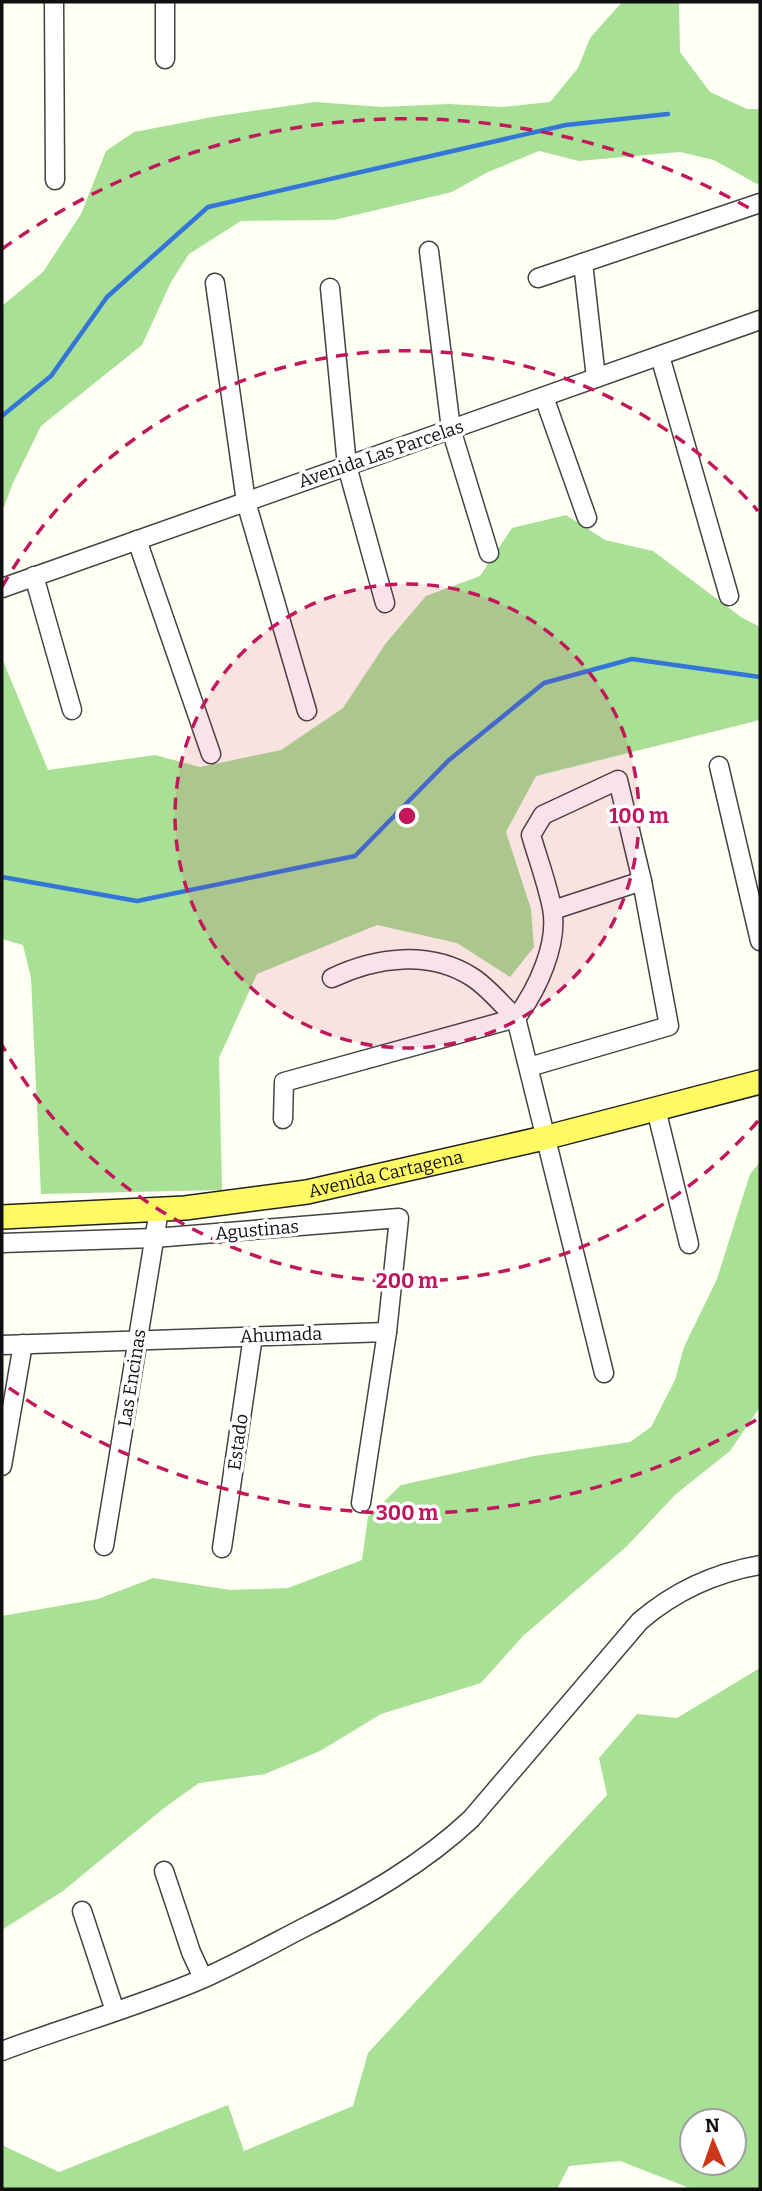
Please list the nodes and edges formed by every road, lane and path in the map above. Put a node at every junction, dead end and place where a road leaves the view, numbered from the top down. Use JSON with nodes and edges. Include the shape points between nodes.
{"nodes":[{"id":1,"x":54,"y":2,"type":"edge"},
{"id":2,"x":165,"y":2,"type":"edge"},
{"id":3,"x":165,"y":59,"type":"dead end"},
{"id":4,"x":55,"y":180,"type":"dead end"},
{"id":5,"x":760,"y":204,"type":"edge"},
{"id":6,"x":429,"y":251,"type":"dead end"},
{"id":7,"x":583,"y":263,"type":"junction"},
{"id":8,"x":538,"y":278,"type":"dead end"},
{"id":9,"x":215,"y":283,"type":"dead end"},
{"id":10,"x":330,"y":288,"type":"dead end"},
{"id":11,"x":760,"y":320,"type":"edge"},
{"id":12,"x":660,"y":356,"type":"junction"},
{"id":13,"x":596,"y":378,"type":"junction"},
{"id":14,"x":544,"y":397,"type":"junction"},
{"id":15,"x":451,"y":429,"type":"junction"},
{"id":16,"x":347,"y":466,"type":"junction"},
{"id":17,"x":246,"y":502,"type":"junction"},
{"id":18,"x":587,"y":518,"type":"dead end"},
{"id":19,"x":137,"y":540,"type":"junction"},
{"id":20,"x":489,"y":553,"type":"dead end"},
{"id":21,"x":34,"y":576,"type":"junction"},
{"id":22,"x":2,"y":588,"type":"edge"},
{"id":23,"x":729,"y":596,"type":"dead end"},
{"id":24,"x":385,"y":603,"type":"dead end"},
{"id":25,"x":72,"y":710,"type":"dead end"},
{"id":26,"x":307,"y":711,"type":"dead end"},
{"id":27,"x":211,"y":754,"type":"dead end"},
{"id":28,"x":719,"y":766,"type":"dead end"},
{"id":29,"x":642,"y":881,"type":"junction"},
{"id":30,"x":553,"y":910,"type":"junction"},
{"id":31,"x":760,"y":941,"type":"edge"},
{"id":32,"x":332,"y":978,"type":"dead end"},
{"id":33,"x":516,"y":1018,"type":"junction"},
{"id":34,"x":529,"y":1067,"type":"junction"},
{"id":35,"x":760,"y":1082,"type":"edge"},
{"id":36,"x":656,"y":1109,"type":"junction"},
{"id":37,"x":283,"y":1119,"type":"dead end"},
{"id":38,"x":544,"y":1138,"type":"junction"},
{"id":39,"x":159,"y":1210,"type":"junction"},
{"id":40,"x":2,"y":1217,"type":"edge"},
{"id":41,"x":154,"y":1238,"type":"junction"},
{"id":42,"x":2,"y":1243,"type":"edge"},
{"id":43,"x":689,"y":1244,"type":"dead end"},
{"id":44,"x":387,"y":1332,"type":"junction"},
{"id":45,"x":253,"y":1336,"type":"junction"},
{"id":46,"x":138,"y":1342,"type":"junction"},
{"id":47,"x":23,"y":1344,"type":"junction"},
{"id":48,"x":2,"y":1345,"type":"edge"},
{"id":49,"x":604,"y":1373,"type":"dead end"},
{"id":50,"x":2,"y":1466,"type":"edge"},
{"id":51,"x":361,"y":1503,"type":"dead end"},
{"id":52,"x":103,"y":1546,"type":"dead end"},
{"id":53,"x":222,"y":1548,"type":"dead end"},
{"id":54,"x":760,"y":1566,"type":"edge"},
{"id":55,"x":164,"y":1871,"type":"dead end"},
{"id":56,"x":82,"y":1911,"type":"dead end"},
{"id":57,"x":203,"y":1978,"type":"junction"},
{"id":58,"x":116,"y":2011,"type":"junction"},
{"id":59,"x":2,"y":2051,"type":"edge"}],
"edges":[{"from":1,"to":4,"type":"street"},
{"from":2,"to":3,"type":"street"},
{"from":5,"to":7,"type":"street"},
{"from":6,"to":15,"type":"street"},
{"from":7,"to":8,"type":"street"},
{"from":7,"to":13,"type":"street"},
{"from":9,"to":17,"type":"street"},
{"from":10,"to":16,"type":"street"},
{"from":11,"to":12,"type":"street","name":"Avenida Las Parcelas"},
{"from":12,"to":13,"type":"street","name":"Avenida Las Parcelas"},
{"from":12,"to":23,"type":"street"},
{"from":13,"to":14,"type":"street","name":"Avenida Las Parcelas"},
{"from":14,"to":15,"type":"street","name":"Avenida Las Parcelas"},
{"from":14,"to":18,"type":"street"},
{"from":15,"to":16,"type":"street","name":"Avenida Las Parcelas"},
{"from":15,"to":20,"type":"street"},
{"from":16,"to":17,"type":"street","name":"Avenida Las Parcelas"},
{"from":16,"to":24,"type":"street"},
{"from":17,"to":19,"type":"street","name":"Avenida Las Parcelas"},
{"from":17,"to":26,"type":"street"},
{"from":19,"to":21,"type":"street","name":"Avenida Las Parcelas"},
{"from":19,"to":27,"type":"street"},
{"from":21,"to":22,"type":"street","name":"Avenida Las Parcelas"},
{"from":21,"to":25,"type":"street"},
{"from":28,"to":31,"type":"street"},
{"from":29,"to":30,"type":"street"},
{"from":29,"to":30,"type":"street","via":[[618,780],[543,815],[531,835]]},
{"from":29,"to":34,"type":"street","via":[[669,1026]]},
{"from":30,"to":33,"type":"street","via":[[545,964]]},
{"from":32,"to":33,"type":"street","via":[[381,961],[427,961],[474,978]]},
{"from":33,"to":34,"type":"street"},
{"from":33,"to":37,"type":"street","via":[[284,1082]]},
{"from":34,"to":38,"type":"street"},
{"from":35,"to":36,"type":"main road","name":"Avenida Cartagena"},
{"from":36,"to":38,"type":"main road","name":"Avenida Cartagena"},
{"from":36,"to":43,"type":"street"},
{"from":38,"to":39,"type":"main road","name":"Avenida Cartagena","via":[[307,1192]]},
{"from":38,"to":49,"type":"street"},
{"from":39,"to":40,"type":"main road","name":"Avenida Cartagena"},
{"from":39,"to":41,"type":"street","name":"Las Encinas"},
{"from":41,"to":42,"type":"street","name":"Agustinas"},
{"from":41,"to":44,"type":"street","name":"Agustinas","via":[[399,1218]]},
{"from":41,"to":46,"type":"street","name":"Las Encinas"},
{"from":44,"to":45,"type":"street","name":"Ahumada"},
{"from":44,"to":51,"type":"street"},
{"from":45,"to":46,"type":"street","name":"Ahumada"},
{"from":45,"to":53,"type":"street","name":"Estado"},
{"from":46,"to":47,"type":"street","name":"Ahumada"},
{"from":46,"to":52,"type":"street","name":"Las Encinas"},
{"from":47,"to":48,"type":"street","name":"Ahumada"},
{"from":47,"to":50,"type":"street"},
{"from":54,"to":57,"type":"street","via":[[704,1580],[669,1598],[640,1621],[446,1843],[348,1905]]},
{"from":55,"to":57,"type":"street"},
{"from":56,"to":58,"type":"street"},
{"from":57,"to":58,"type":"street"},
{"from":58,"to":59,"type":"street"}]}
